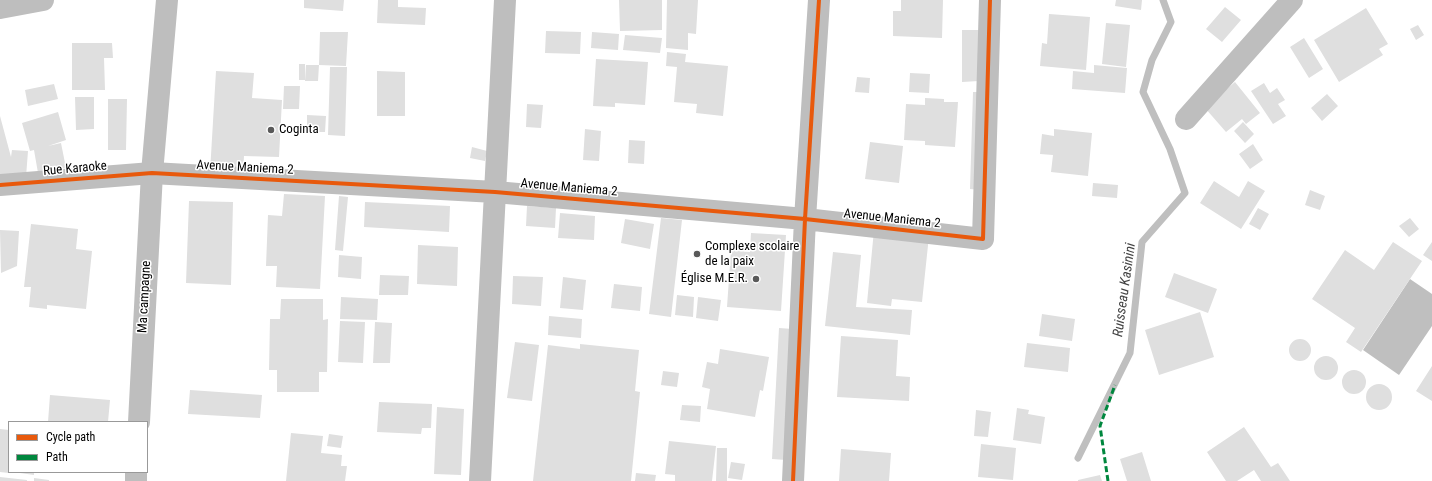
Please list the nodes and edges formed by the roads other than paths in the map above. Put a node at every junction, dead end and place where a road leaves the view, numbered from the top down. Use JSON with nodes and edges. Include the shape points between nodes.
{"nodes":[{"id":1,"x":43,"y":0,"type":"edge"},
{"id":2,"x":166,"y":0,"type":"edge"},
{"id":3,"x":505,"y":0,"type":"edge"},
{"id":4,"x":820,"y":0,"type":"edge"},
{"id":5,"x":990,"y":0,"type":"edge"},
{"id":6,"x":1292,"y":0,"type":"edge"},
{"id":7,"x":0,"y":6,"type":"edge"},
{"id":8,"x":1186,"y":119,"type":"dead end"},
{"id":9,"x":152,"y":173,"type":"junction"},
{"id":10,"x":0,"y":185,"type":"edge"},
{"id":11,"x":495,"y":192,"type":"junction"},
{"id":12,"x":805,"y":219,"type":"junction"},
{"id":13,"x":139,"y":421,"type":"edge"},
{"id":14,"x":480,"y":481,"type":"edge"},
{"id":15,"x":793,"y":481,"type":"edge"}],
"edges":[{"from":1,"to":7,"type":"street"},
{"from":2,"to":9,"type":"street"},
{"from":3,"to":11,"type":"street"},
{"from":4,"to":12,"type":"street"},
{"from":5,"to":12,"type":"street","name":"Avenue Maniema 2","via":[[983,239]]},
{"from":6,"to":8,"type":"street"},
{"from":9,"to":10,"type":"street","name":"Rue Karaoke"},
{"from":9,"to":11,"type":"street","name":"Avenue Maniema 2"},
{"from":9,"to":13,"type":"street","name":"Ma campagne"},
{"from":11,"to":12,"type":"street","name":"Avenue Maniema 2"},
{"from":11,"to":14,"type":"street"},
{"from":12,"to":15,"type":"street"}]}
